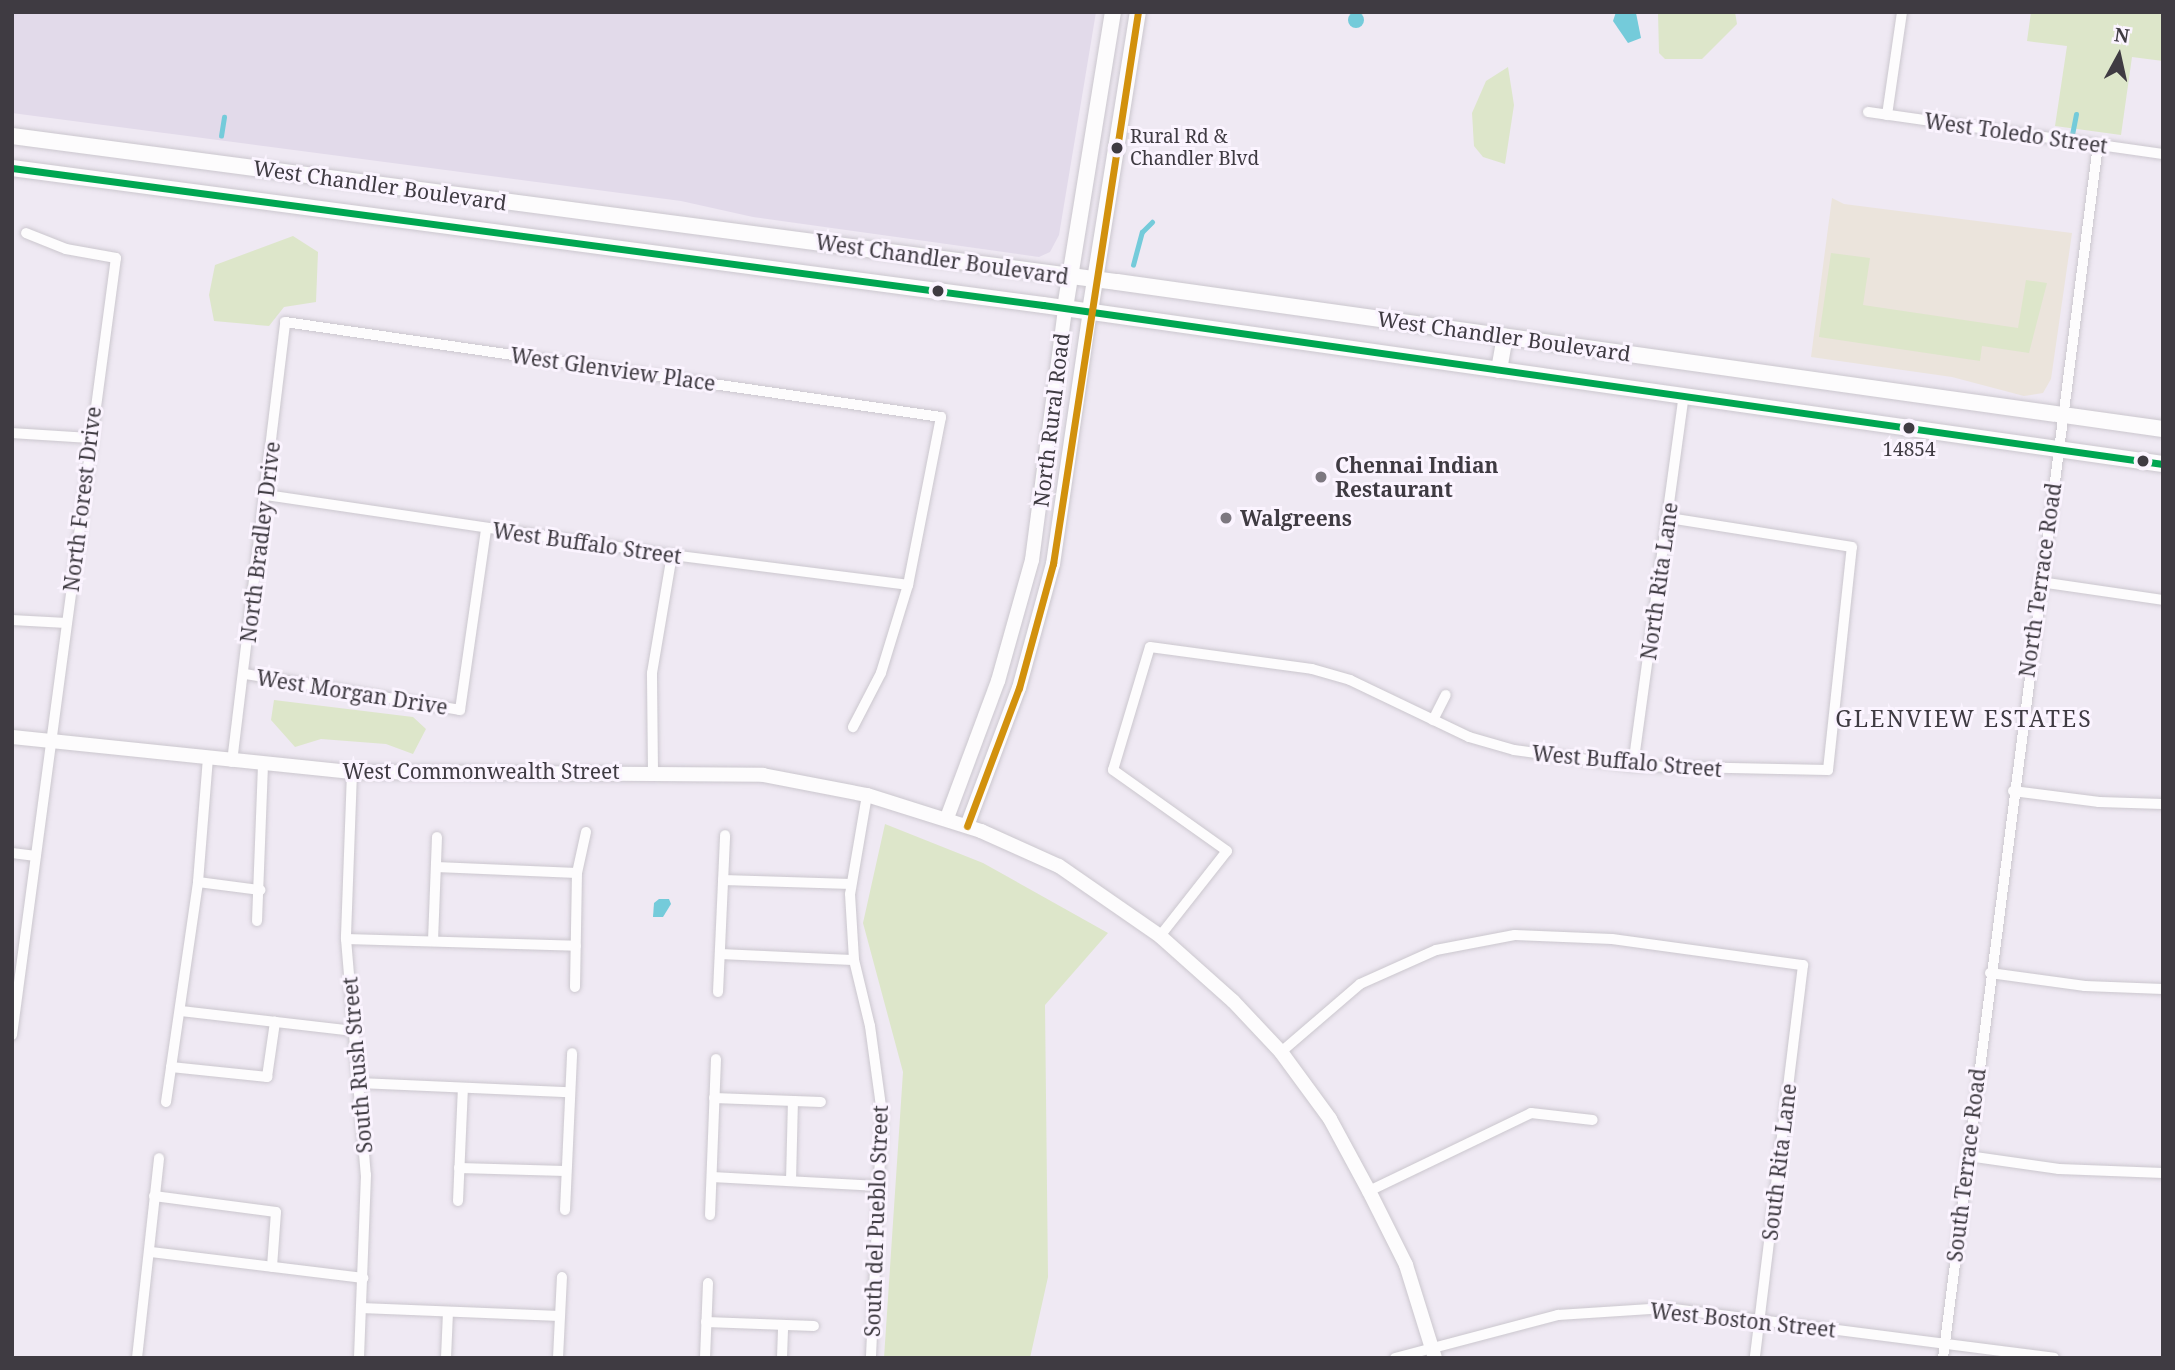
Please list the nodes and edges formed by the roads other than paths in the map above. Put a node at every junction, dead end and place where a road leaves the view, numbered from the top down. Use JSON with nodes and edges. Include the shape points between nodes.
{"nodes":[{"id":1,"x":1113,"y":12,"type":"edge"},
{"id":2,"x":1138,"y":12,"type":"edge"},
{"id":3,"x":1902,"y":12,"type":"edge"},
{"id":4,"x":1868,"y":112,"type":"dead end"},
{"id":5,"x":1887,"y":115,"type":"junction"},
{"id":6,"x":12,"y":135,"type":"edge"},
{"id":7,"x":2098,"y":145,"type":"junction"},
{"id":8,"x":2163,"y":154,"type":"edge"},
{"id":9,"x":12,"y":168,"type":"edge"},
{"id":10,"x":26,"y":233,"type":"dead end"},
{"id":11,"x":1069,"y":276,"type":"junction"},
{"id":12,"x":1094,"y":279,"type":"junction"},
{"id":13,"x":1065,"y":308,"type":"junction"},
{"id":14,"x":1090,"y":311,"type":"junction"},
{"id":15,"x":285,"y":322,"type":"joint"},
{"id":16,"x":1505,"y":337,"type":"junction"},
{"id":17,"x":1499,"y":370,"type":"junction"},
{"id":18,"x":1684,"y":396,"type":"junction"},
{"id":19,"x":2062,"y":414,"type":"junction"},
{"id":20,"x":2163,"y":429,"type":"edge"},
{"id":21,"x":12,"y":433,"type":"edge"},
{"id":22,"x":89,"y":439,"type":"junction"},
{"id":23,"x":2058,"y":449,"type":"junction"},
{"id":24,"x":2163,"y":464,"type":"edge"},
{"id":25,"x":266,"y":495,"type":"junction"},
{"id":26,"x":1040,"y":511,"type":"junction"},
{"id":27,"x":1061,"y":515,"type":"junction"},
{"id":28,"x":1669,"y":517,"type":"junction"},
{"id":29,"x":485,"y":529,"type":"junction"},
{"id":30,"x":672,"y":555,"type":"junction"},
{"id":31,"x":2039,"y":582,"type":"junction"},
{"id":32,"x":908,"y":585,"type":"junction"},
{"id":33,"x":2163,"y":600,"type":"edge"},
{"id":34,"x":12,"y":620,"type":"edge"},
{"id":35,"x":66,"y":623,"type":"junction"},
{"id":36,"x":244,"y":674,"type":"junction"},
{"id":37,"x":1446,"y":695,"type":"dead end"},
{"id":38,"x":1433,"y":720,"type":"junction"},
{"id":39,"x":853,"y":727,"type":"dead end"},
{"id":40,"x":12,"y":737,"type":"edge"},
{"id":41,"x":53,"y":740,"type":"junction"},
{"id":42,"x":208,"y":759,"type":"junction"},
{"id":43,"x":232,"y":762,"type":"junction"},
{"id":44,"x":263,"y":765,"type":"junction"},
{"id":45,"x":1633,"y":766,"type":"junction"},
{"id":46,"x":352,"y":772,"type":"junction"},
{"id":47,"x":653,"y":772,"type":"junction"},
{"id":48,"x":2013,"y":791,"type":"junction"},
{"id":49,"x":867,"y":795,"type":"junction"},
{"id":50,"x":2163,"y":804,"type":"edge"},
{"id":51,"x":947,"y":818,"type":"junction"},
{"id":52,"x":967,"y":826,"type":"junction"},
{"id":53,"x":586,"y":832,"type":"dead end"},
{"id":54,"x":725,"y":835,"type":"dead end"},
{"id":55,"x":437,"y":838,"type":"dead end"},
{"id":56,"x":12,"y":853,"type":"edge"},
{"id":57,"x":36,"y":856,"type":"junction"},
{"id":58,"x":436,"y":867,"type":"junction"},
{"id":59,"x":577,"y":873,"type":"junction"},
{"id":60,"x":723,"y":880,"type":"junction"},
{"id":61,"x":198,"y":882,"type":"junction"},
{"id":62,"x":851,"y":884,"type":"junction"},
{"id":63,"x":260,"y":890,"type":"junction"},
{"id":64,"x":257,"y":921,"type":"dead end"},
{"id":65,"x":1160,"y":936,"type":"junction"},
{"id":66,"x":346,"y":939,"type":"junction"},
{"id":67,"x":433,"y":941,"type":"junction"},
{"id":68,"x":576,"y":946,"type":"junction"},
{"id":69,"x":720,"y":954,"type":"junction"},
{"id":70,"x":854,"y":960,"type":"junction"},
{"id":71,"x":1990,"y":973,"type":"junction"},
{"id":72,"x":575,"y":987,"type":"dead end"},
{"id":73,"x":2163,"y":989,"type":"edge"},
{"id":74,"x":718,"y":992,"type":"dead end"},
{"id":75,"x":181,"y":1011,"type":"junction"},
{"id":76,"x":275,"y":1022,"type":"junction"},
{"id":77,"x":354,"y":1031,"type":"junction"},
{"id":78,"x":13,"y":1035,"type":"edge"},
{"id":79,"x":1281,"y":1052,"type":"junction"},
{"id":80,"x":572,"y":1053,"type":"dead end"},
{"id":81,"x":716,"y":1059,"type":"dead end"},
{"id":82,"x":171,"y":1067,"type":"junction"},
{"id":83,"x":359,"y":1083,"type":"junction"},
{"id":84,"x":463,"y":1088,"type":"junction"},
{"id":85,"x":569,"y":1092,"type":"junction"},
{"id":86,"x":714,"y":1098,"type":"junction"},
{"id":87,"x":793,"y":1101,"type":"junction"},
{"id":88,"x":166,"y":1102,"type":"dead end"},
{"id":89,"x":821,"y":1102,"type":"dead end"},
{"id":90,"x":1594,"y":1120,"type":"dead end"},
{"id":91,"x":1968,"y":1156,"type":"junction"},
{"id":92,"x":159,"y":1158,"type":"dead end"},
{"id":93,"x":460,"y":1168,"type":"junction"},
{"id":94,"x":565,"y":1171,"type":"junction"},
{"id":95,"x":2163,"y":1173,"type":"edge"},
{"id":96,"x":712,"y":1177,"type":"junction"},
{"id":97,"x":791,"y":1181,"type":"junction"},
{"id":98,"x":879,"y":1186,"type":"junction"},
{"id":99,"x":1369,"y":1191,"type":"junction"},
{"id":100,"x":153,"y":1196,"type":"junction"},
{"id":101,"x":458,"y":1200,"type":"dead end"},
{"id":102,"x":565,"y":1210,"type":"dead end"},
{"id":103,"x":710,"y":1215,"type":"dead end"},
{"id":104,"x":151,"y":1252,"type":"junction"},
{"id":105,"x":272,"y":1268,"type":"junction"},
{"id":106,"x":562,"y":1277,"type":"dead end"},
{"id":107,"x":362,"y":1278,"type":"junction"},
{"id":108,"x":708,"y":1283,"type":"dead end"},
{"id":109,"x":361,"y":1308,"type":"junction"},
{"id":110,"x":448,"y":1312,"type":"junction"},
{"id":111,"x":560,"y":1316,"type":"junction"},
{"id":112,"x":1760,"y":1319,"type":"junction"},
{"id":113,"x":706,"y":1322,"type":"junction"},
{"id":114,"x":783,"y":1325,"type":"junction"},
{"id":115,"x":814,"y":1326,"type":"dead end"},
{"id":116,"x":1945,"y":1342,"type":"junction"},
{"id":117,"x":1434,"y":1353,"type":"edge"},
{"id":118,"x":138,"y":1358,"type":"edge"},
{"id":119,"x":359,"y":1358,"type":"edge"},
{"id":120,"x":446,"y":1358,"type":"edge"},
{"id":121,"x":558,"y":1358,"type":"edge"},
{"id":122,"x":705,"y":1358,"type":"edge"},
{"id":123,"x":782,"y":1358,"type":"edge"},
{"id":124,"x":871,"y":1358,"type":"edge"},
{"id":125,"x":1395,"y":1358,"type":"edge"},
{"id":126,"x":1755,"y":1358,"type":"edge"},
{"id":127,"x":1943,"y":1358,"type":"edge"},
{"id":128,"x":2054,"y":1358,"type":"edge"}],
"edges":[{"from":1,"to":11,"type":"main road","name":"North Rural Road"},
{"from":2,"to":12,"type":"main road","name":"North Rural Road"},
{"from":3,"to":5,"type":"street"},
{"from":4,"to":5,"type":"street","name":"West Toledo Street"},
{"from":5,"to":7,"type":"street","name":"West Toledo Street"},
{"from":6,"to":11,"type":"main road","name":"West Chandler Boulevard"},
{"from":7,"to":8,"type":"street","name":"West Toledo Street"},
{"from":7,"to":19,"type":"street","name":"North Terrace Road"},
{"from":9,"to":13,"type":"main road","name":"West Chandler Boulevard"},
{"from":10,"to":22,"type":"street","name":"North Forest Drive","via":[[66,249],[116,258]]},
{"from":11,"to":12,"type":"main road","name":"West Chandler Boulevard"},
{"from":11,"to":13,"type":"main road","name":"North Rural Road"},
{"from":12,"to":14,"type":"main road","name":"North Rural Road"},
{"from":12,"to":16,"type":"main road","name":"West Chandler Boulevard"},
{"from":13,"to":14,"type":"main road","name":"West Chandler Boulevard"},
{"from":13,"to":26,"type":"street","name":"North Rural Road"},
{"from":14,"to":17,"type":"main road","name":"West Chandler Boulevard"},
{"from":14,"to":27,"type":"street","name":"North Rural Road"},
{"from":15,"to":25,"type":"street","name":"North Bradley Drive"},
{"from":15,"to":32,"type":"street","name":"West Glenview Place","via":[[941,417]]},
{"from":16,"to":17,"type":"main road"},
{"from":16,"to":19,"type":"main road","name":"West Chandler Boulevard"},
{"from":17,"to":18,"type":"main road","name":"West Chandler Boulevard"},
{"from":18,"to":23,"type":"main road","name":"West Chandler Boulevard"},
{"from":18,"to":28,"type":"street","name":"North Rita Lane"},
{"from":19,"to":20,"type":"main road","name":"West Chandler Boulevard"},
{"from":19,"to":23,"type":"street","name":"North Terrace Road"},
{"from":21,"to":22,"type":"street"},
{"from":22,"to":35,"type":"street","name":"North Forest Drive"},
{"from":23,"to":24,"type":"main road","name":"West Chandler Boulevard"},
{"from":23,"to":31,"type":"street","name":"North Terrace Road"},
{"from":25,"to":29,"type":"street","name":"West Buffalo Street"},
{"from":25,"to":36,"type":"street","name":"North Bradley Drive"},
{"from":26,"to":27,"type":"street"},
{"from":26,"to":51,"type":"street","name":"North Rural Road","via":[[1011,641]]},
{"from":27,"to":52,"type":"street","name":"North Rural Road","via":[[1040,618],[1019,688]]},
{"from":28,"to":45,"type":"street","name":"North Rita Lane"},
{"from":28,"to":45,"type":"street","name":"West Buffalo Street","via":[[1852,547],[1828,770]]},
{"from":29,"to":30,"type":"street","name":"West Buffalo Street"},
{"from":29,"to":36,"type":"street","name":"West Morgan Drive","via":[[460,710]]},
{"from":30,"to":32,"type":"street","name":"West Buffalo Street"},
{"from":30,"to":47,"type":"street","via":[[652,673]]},
{"from":31,"to":33,"type":"street"},
{"from":31,"to":48,"type":"street","name":"North Terrace Road"},
{"from":32,"to":39,"type":"street","via":[[881,673]]},
{"from":34,"to":35,"type":"street"},
{"from":35,"to":41,"type":"street","name":"North Forest Drive"},
{"from":36,"to":43,"type":"street","name":"North Bradley Drive"},
{"from":37,"to":38,"type":"street"},
{"from":38,"to":45,"type":"street","name":"West Buffalo Street","via":[[1514,750]]},
{"from":38,"to":65,"type":"street","name":"West Buffalo Street","via":[[1350,680],[1312,669],[1150,647],[1113,770],[1227,851]]},
{"from":40,"to":41,"type":"street","name":"West Commonwealth Street"},
{"from":41,"to":42,"type":"street","name":"West Commonwealth Street"},
{"from":41,"to":57,"type":"street","name":"North Forest Drive"},
{"from":42,"to":43,"type":"street","name":"West Commonwealth Street"},
{"from":42,"to":61,"type":"street"},
{"from":43,"to":44,"type":"street","name":"West Commonwealth Street"},
{"from":44,"to":46,"type":"street","name":"West Commonwealth Street"},
{"from":44,"to":63,"type":"street"},
{"from":46,"to":47,"type":"street","name":"West Commonwealth Street"},
{"from":46,"to":66,"type":"street","name":"South Rush Street"},
{"from":47,"to":49,"type":"street","name":"West Commonwealth Street","via":[[763,775]]},
{"from":48,"to":50,"type":"street","via":[[2099,802]]},
{"from":48,"to":71,"type":"street","name":"North Terrace Road"},
{"from":49,"to":51,"type":"street","name":"West Commonwealth Street"},
{"from":49,"to":62,"type":"street","name":"South del Pueblo Street"},
{"from":51,"to":52,"type":"street","name":"West Commonwealth Street"},
{"from":52,"to":65,"type":"street","name":"West Commonwealth Street","via":[[1059,866]]},
{"from":53,"to":59,"type":"street"},
{"from":54,"to":60,"type":"street"},
{"from":55,"to":58,"type":"street"},
{"from":56,"to":57,"type":"street"},
{"from":57,"to":78,"type":"street","name":"North Forest Drive"},
{"from":58,"to":59,"type":"street"},
{"from":58,"to":67,"type":"street"},
{"from":59,"to":68,"type":"street"},
{"from":60,"to":62,"type":"street"},
{"from":60,"to":69,"type":"street"},
{"from":61,"to":63,"type":"street"},
{"from":61,"to":75,"type":"street"},
{"from":62,"to":70,"type":"street","name":"South del Pueblo Street"},
{"from":63,"to":64,"type":"street"},
{"from":65,"to":79,"type":"street","name":"West Commonwealth Street","via":[[1233,1001]]},
{"from":66,"to":67,"type":"street"},
{"from":66,"to":77,"type":"street","name":"South Rush Street"},
{"from":67,"to":68,"type":"street"},
{"from":68,"to":72,"type":"street"},
{"from":69,"to":70,"type":"street"},
{"from":69,"to":74,"type":"street"},
{"from":70,"to":98,"type":"street","name":"South del Pueblo Street","via":[[880,1081]]},
{"from":71,"to":73,"type":"street","via":[[2085,986]]},
{"from":71,"to":91,"type":"street","name":"South Terrace Road"},
{"from":75,"to":76,"type":"street"},
{"from":75,"to":82,"type":"street"},
{"from":76,"to":77,"type":"street"},
{"from":76,"to":82,"type":"street","via":[[267,1077]]},
{"from":77,"to":83,"type":"street","name":"South Rush Street"},
{"from":79,"to":99,"type":"street","name":"West Commonwealth Street","via":[[1330,1119]]},
{"from":79,"to":112,"type":"street","name":"South Rita Lane","via":[[1360,984],[1436,950],[1516,935],[1612,939],[1803,965]]},
{"from":80,"to":85,"type":"street"},
{"from":81,"to":86,"type":"street"},
{"from":82,"to":88,"type":"street"},
{"from":83,"to":84,"type":"street"},
{"from":83,"to":107,"type":"street","name":"South Rush Street","via":[[366,1175]]},
{"from":84,"to":85,"type":"street"},
{"from":84,"to":93,"type":"street"},
{"from":85,"to":94,"type":"street"},
{"from":86,"to":87,"type":"street"},
{"from":86,"to":96,"type":"street"},
{"from":87,"to":89,"type":"street"},
{"from":87,"to":97,"type":"street"},
{"from":90,"to":99,"type":"street","via":[[1531,1113]]},
{"from":91,"to":95,"type":"street","via":[[2059,1168]]},
{"from":91,"to":116,"type":"street","name":"South Terrace Road"},
{"from":92,"to":100,"type":"street"},
{"from":93,"to":94,"type":"street"},
{"from":93,"to":101,"type":"street"},
{"from":94,"to":102,"type":"street"},
{"from":96,"to":97,"type":"street"},
{"from":96,"to":103,"type":"street"},
{"from":97,"to":98,"type":"street"},
{"from":98,"to":124,"type":"street","name":"South del Pueblo Street"},
{"from":99,"to":117,"type":"street","name":"West Commonwealth Street","via":[[1406,1265]]},
{"from":100,"to":104,"type":"street"},
{"from":100,"to":105,"type":"street","via":[[276,1212]]},
{"from":104,"to":105,"type":"street"},
{"from":104,"to":118,"type":"street"},
{"from":105,"to":107,"type":"street"},
{"from":106,"to":111,"type":"street"},
{"from":107,"to":109,"type":"street","name":"South Rush Street"},
{"from":108,"to":113,"type":"street"},
{"from":109,"to":110,"type":"street"},
{"from":109,"to":119,"type":"street","name":"South Rush Street"},
{"from":110,"to":111,"type":"street"},
{"from":110,"to":120,"type":"street"},
{"from":111,"to":121,"type":"street"},
{"from":112,"to":116,"type":"street","name":"West Boston Street"},
{"from":112,"to":117,"type":"street","name":"West Boston Street","via":[[1666,1308],[1558,1315]]},
{"from":112,"to":126,"type":"street","name":"South Rita Lane"},
{"from":113,"to":114,"type":"street"},
{"from":113,"to":122,"type":"street"},
{"from":114,"to":115,"type":"street"},
{"from":114,"to":123,"type":"street"},
{"from":116,"to":127,"type":"street","name":"South Terrace Road"},
{"from":116,"to":128,"type":"street","name":"West Boston Street"},
{"from":117,"to":125,"type":"street","name":"West Boston Street"}]}
